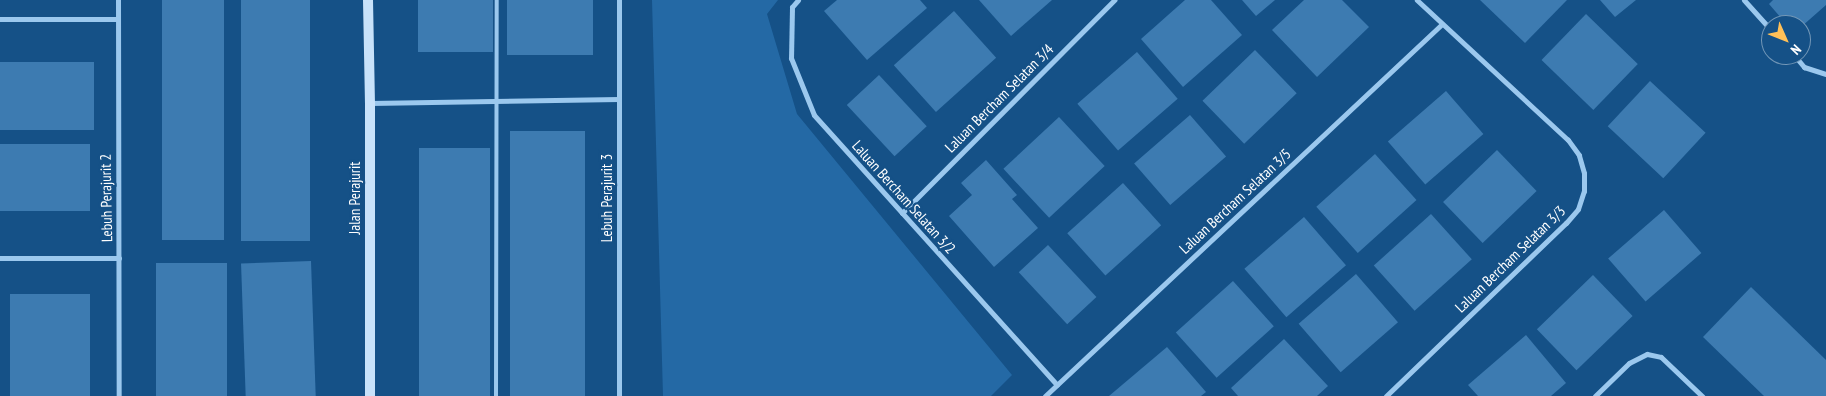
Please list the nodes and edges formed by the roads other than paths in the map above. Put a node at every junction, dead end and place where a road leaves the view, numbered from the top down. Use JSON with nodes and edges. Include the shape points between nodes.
{"nodes":[{"id":1,"x":118,"y":0,"type":"edge"},
{"id":2,"x":368,"y":0,"type":"edge"},
{"id":3,"x":497,"y":0,"type":"edge"},
{"id":4,"x":619,"y":0,"type":"edge"},
{"id":5,"x":798,"y":0,"type":"edge"},
{"id":6,"x":1114,"y":0,"type":"edge"},
{"id":7,"x":1417,"y":0,"type":"edge"},
{"id":8,"x":1744,"y":0,"type":"edge"},
{"id":9,"x":0,"y":19,"type":"edge"},
{"id":10,"x":117,"y":19,"type":"junction"},
{"id":11,"x":1761,"y":19,"type":"edge"},
{"id":12,"x":1442,"y":24,"type":"junction"},
{"id":13,"x":1802,"y":65,"type":"edge"},
{"id":14,"x":1826,"y":74,"type":"edge"},
{"id":15,"x":619,"y":99,"type":"junction"},
{"id":16,"x":498,"y":102,"type":"junction"},
{"id":17,"x":370,"y":103,"type":"junction"},
{"id":18,"x":902,"y":213,"type":"junction"},
{"id":19,"x":0,"y":258,"type":"edge"},
{"id":20,"x":119,"y":258,"type":"junction"},
{"id":21,"x":1057,"y":385,"type":"junction"},
{"id":22,"x":119,"y":396,"type":"edge"},
{"id":23,"x":370,"y":396,"type":"edge"},
{"id":24,"x":496,"y":396,"type":"edge"},
{"id":25,"x":619,"y":396,"type":"edge"},
{"id":26,"x":1045,"y":396,"type":"edge"},
{"id":27,"x":1386,"y":396,"type":"edge"},
{"id":28,"x":1595,"y":396,"type":"edge"},
{"id":29,"x":1702,"y":396,"type":"edge"}],
"edges":[{"from":1,"to":10,"type":"street","name":"Lebuh Perajurit 2"},
{"from":2,"to":17,"type":"street","name":"Jalan Perajurit"},
{"from":3,"to":16,"type":"lane"},
{"from":4,"to":15,"type":"street","name":"Lebuh Perajurit 3"},
{"from":5,"to":18,"type":"street","name":"Laluan Bercham Selatan 3/2","via":[[792,7],[791,58],[814,114]]},
{"from":6,"to":18,"type":"street","name":"Laluan Bercham Selatan 3/4"},
{"from":7,"to":12,"type":"street","name":"Laluan Bercham Selatan 3/3"},
{"from":8,"to":11,"type":"street"},
{"from":9,"to":10,"type":"street"},
{"from":10,"to":20,"type":"street","name":"Lebuh Perajurit 2"},
{"from":12,"to":21,"type":"street","name":"Laluan Bercham Selatan 3/5"},
{"from":12,"to":27,"type":"street","name":"Laluan Bercham Selatan 3/3","via":[[1568,140],[1579,155],[1584,173],[1584,192],[1578,209],[1566,223]]},
{"from":13,"to":14,"type":"street"},
{"from":15,"to":16,"type":"street"},
{"from":15,"to":25,"type":"street","name":"Lebuh Perajurit 3"},
{"from":16,"to":17,"type":"street"},
{"from":16,"to":24,"type":"lane"},
{"from":17,"to":23,"type":"street","name":"Jalan Perajurit"},
{"from":18,"to":21,"type":"street","name":"Laluan Bercham Selatan 3/2"},
{"from":19,"to":20,"type":"street"},
{"from":20,"to":22,"type":"street","name":"Lebuh Perajurit 2"},
{"from":21,"to":26,"type":"street","name":"Laluan Bercham Selatan 3/5"},
{"from":28,"to":29,"type":"street","via":[[1629,363],[1647,354],[1661,357]]}]}
